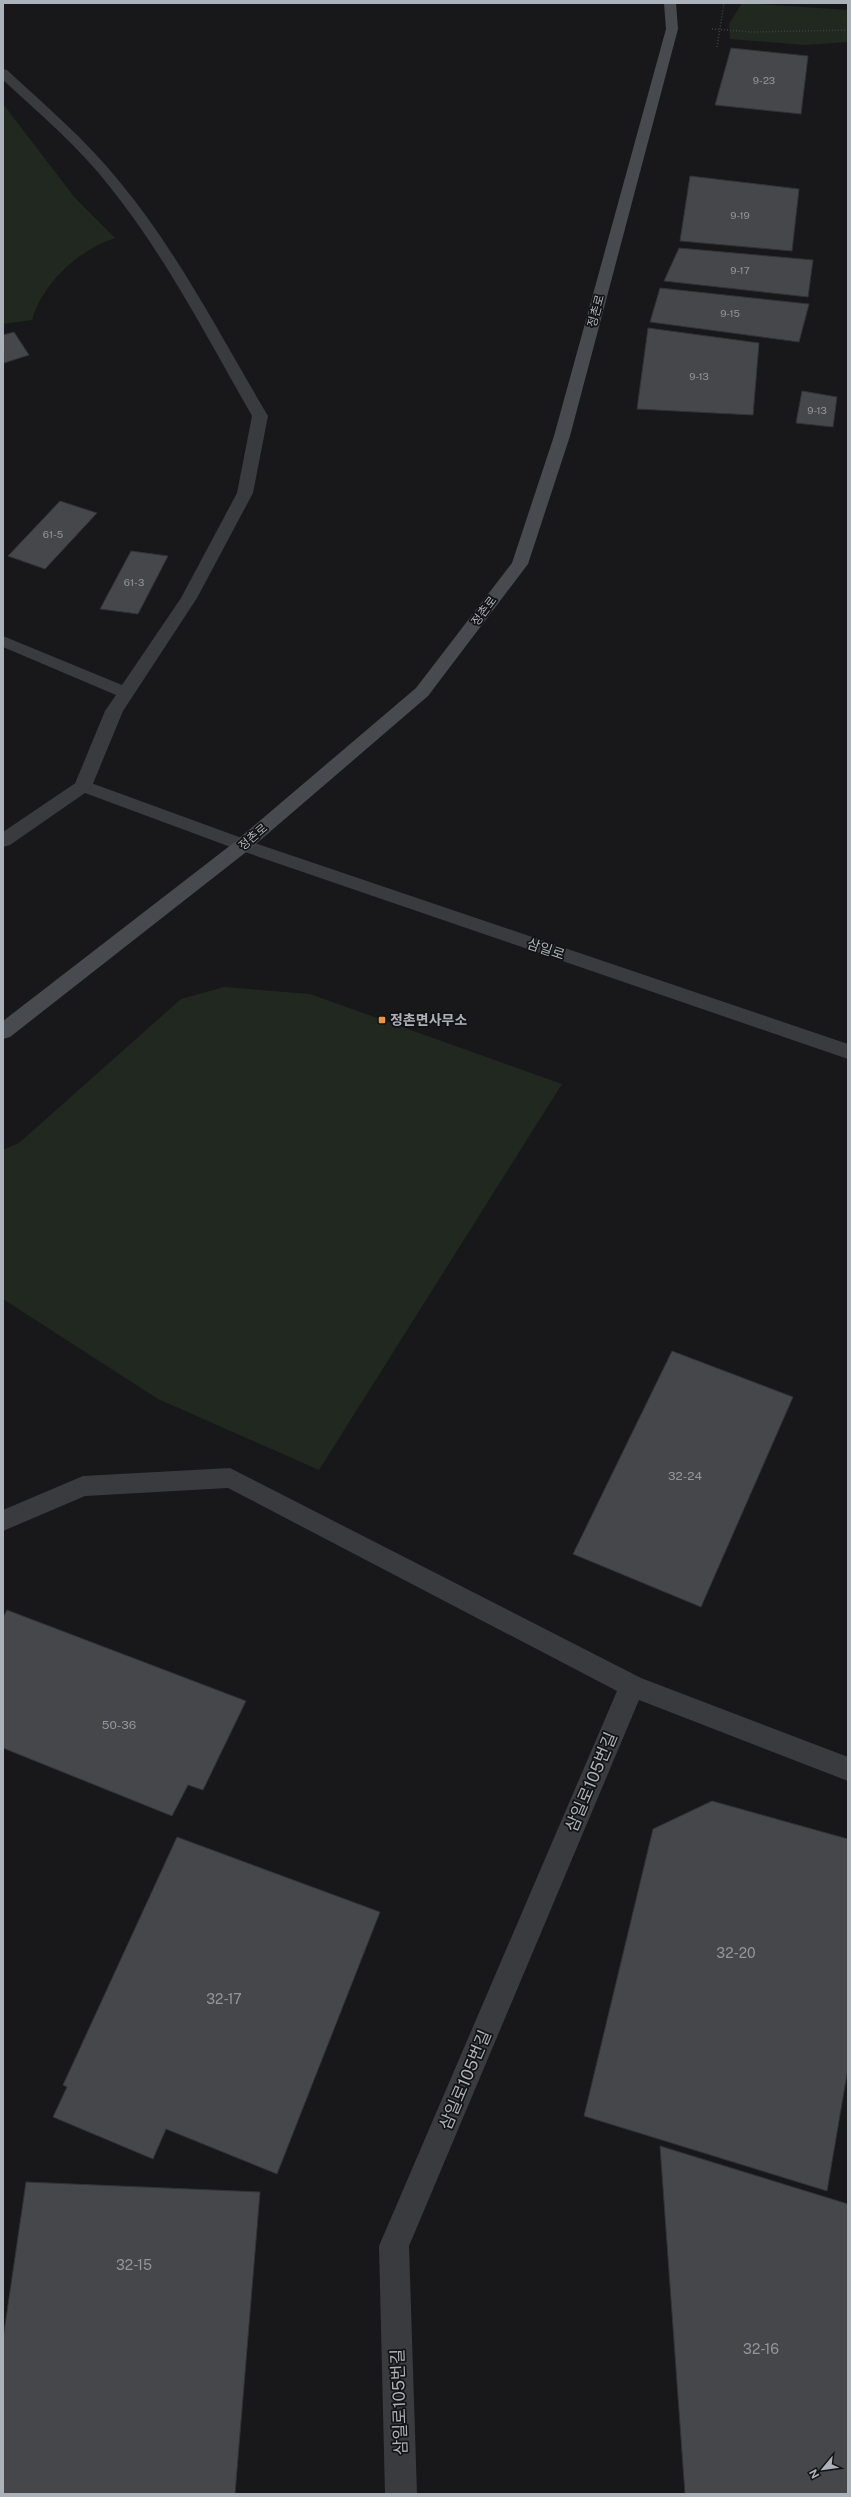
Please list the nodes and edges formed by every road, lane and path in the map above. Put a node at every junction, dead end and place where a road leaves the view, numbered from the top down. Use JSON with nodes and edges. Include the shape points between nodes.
{"nodes":[{"id":1,"x":670,"y":3,"type":"edge"},
{"id":2,"x":724,"y":3,"type":"edge"},
{"id":3,"x":672,"y":29,"type":"junction"},
{"id":4,"x":720,"y":29,"type":"junction"},
{"id":5,"x":848,"y":30,"type":"edge"},
{"id":6,"x":717,"y":47,"type":"dead end"},
{"id":7,"x":3,"y":73,"type":"edge"},
{"id":8,"x":3,"y":641,"type":"edge"},
{"id":9,"x":126,"y":693,"type":"junction"},
{"id":10,"x":82,"y":786,"type":"junction"},
{"id":11,"x":3,"y":841,"type":"edge"},
{"id":12,"x":244,"y":845,"type":"junction"},
{"id":13,"x":3,"y":1032,"type":"edge"},
{"id":14,"x":848,"y":1052,"type":"edge"},
{"id":15,"x":3,"y":1522,"type":"edge"},
{"id":16,"x":632,"y":1686,"type":"junction"},
{"id":17,"x":848,"y":1769,"type":"edge"},
{"id":18,"x":401,"y":2494,"type":"edge"}],
"edges":[{"from":1,"to":3,"type":"main road","name":"정촌로"},
{"from":2,"to":4,"type":"path"},
{"from":3,"to":4,"type":"path"},
{"from":3,"to":12,"type":"main road","name":"정촌로","via":[[562,436],[520,564],[422,692]]},
{"from":4,"to":5,"type":"path","via":[[752,32]]},
{"from":4,"to":6,"type":"path"},
{"from":7,"to":9,"type":"street","via":[[76,141],[115,184],[171,263],[260,416],[245,493],[189,598]]},
{"from":8,"to":9,"type":"street"},
{"from":9,"to":10,"type":"street","via":[[114,712]]},
{"from":10,"to":11,"type":"street"},
{"from":10,"to":12,"type":"street","name":"삼일로"},
{"from":12,"to":13,"type":"main road","name":"정촌로"},
{"from":12,"to":14,"type":"street","name":"삼일로"},
{"from":15,"to":16,"type":"street","via":[[83,1486],[230,1478]]},
{"from":16,"to":17,"type":"street"},
{"from":16,"to":18,"type":"street","name":"삼일로105번길","via":[[394,2246]]}]}
